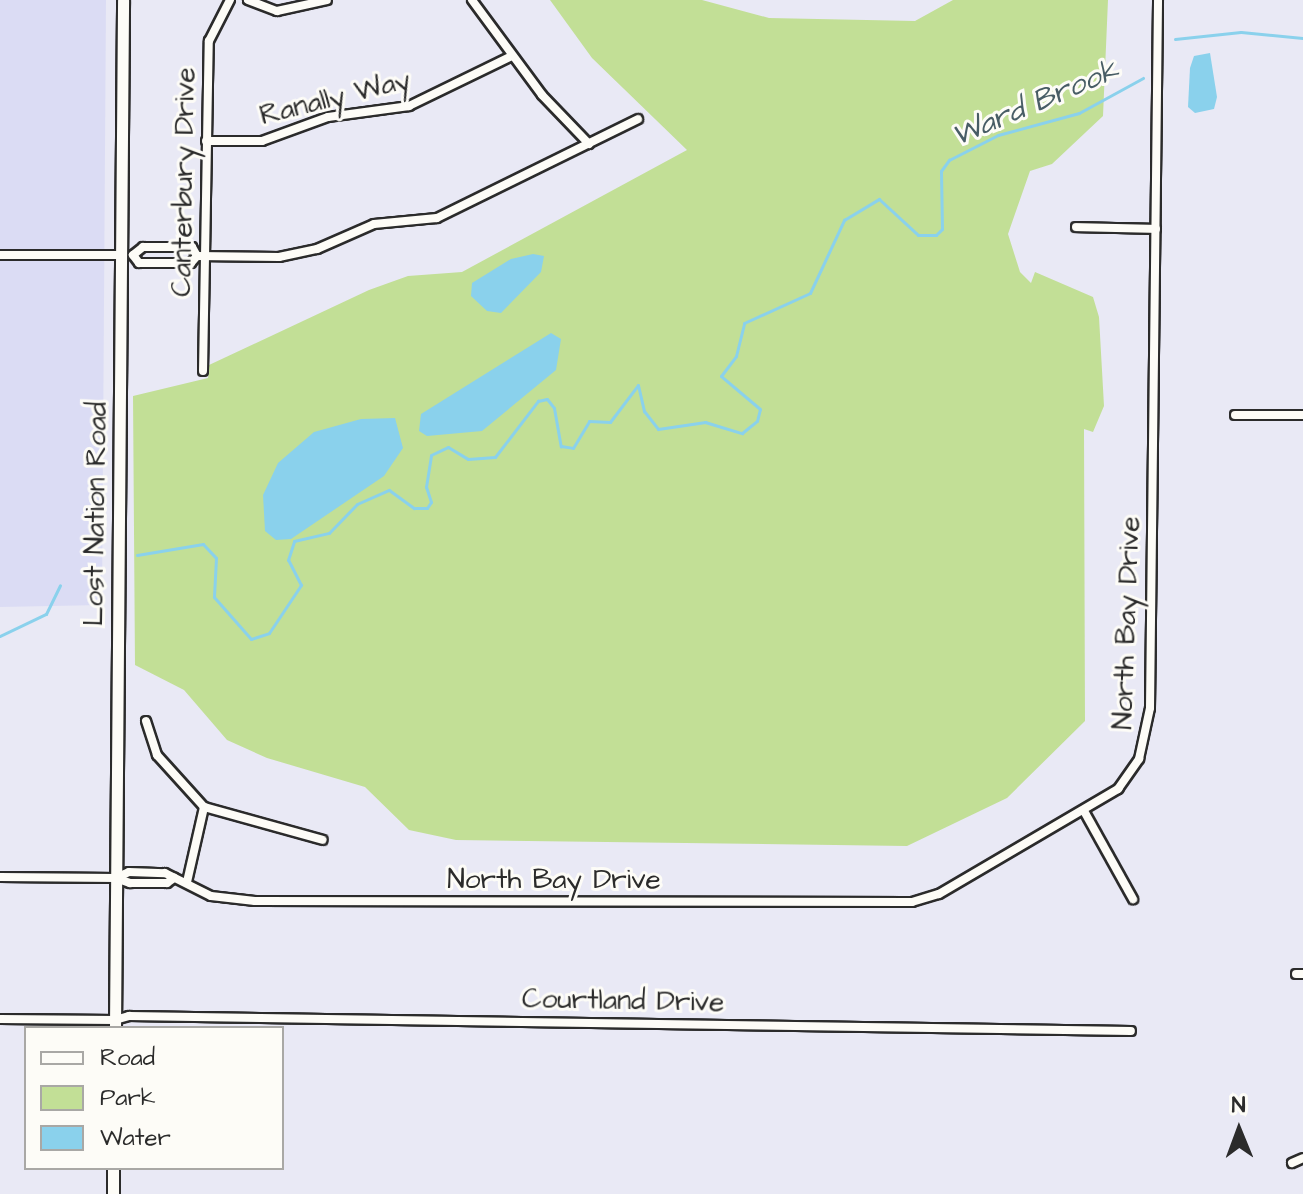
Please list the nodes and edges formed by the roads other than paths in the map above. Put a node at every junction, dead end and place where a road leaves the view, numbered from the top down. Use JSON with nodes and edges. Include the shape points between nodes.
{"nodes":[{"id":1,"x":123,"y":0,"type":"edge"},
{"id":2,"x":230,"y":0,"type":"edge"},
{"id":3,"x":248,"y":0,"type":"edge"},
{"id":4,"x":327,"y":0,"type":"edge"},
{"id":5,"x":472,"y":0,"type":"edge"},
{"id":6,"x":1158,"y":0,"type":"edge"},
{"id":7,"x":512,"y":56,"type":"junction"},
{"id":8,"x":638,"y":119,"type":"dead end"},
{"id":9,"x":206,"y":141,"type":"junction"},
{"id":10,"x":589,"y":144,"type":"junction"},
{"id":11,"x":1076,"y":227,"type":"dead end"},
{"id":12,"x":1156,"y":229,"type":"junction"},
{"id":13,"x":0,"y":255,"type":"edge"},
{"id":14,"x":127,"y":255,"type":"junction"},
{"id":15,"x":200,"y":256,"type":"junction"},
{"id":16,"x":203,"y":371,"type":"dead end"},
{"id":17,"x":1235,"y":415,"type":"dead end"},
{"id":18,"x":1303,"y":415,"type":"edge"},
{"id":19,"x":146,"y":721,"type":"dead end"},
{"id":20,"x":204,"y":807,"type":"junction"},
{"id":21,"x":1084,"y":811,"type":"junction"},
{"id":22,"x":323,"y":840,"type":"dead end"},
{"id":23,"x":0,"y":877,"type":"edge"},
{"id":24,"x":116,"y":878,"type":"junction"},
{"id":25,"x":187,"y":882,"type":"junction"},
{"id":26,"x":1133,"y":899,"type":"dead end"},
{"id":27,"x":0,"y":1019,"type":"edge"},
{"id":28,"x":115,"y":1024,"type":"edge"},
{"id":29,"x":1131,"y":1031,"type":"dead end"},
{"id":30,"x":1303,"y":1158,"type":"edge"},
{"id":31,"x":1292,"y":1163,"type":"dead end"},
{"id":32,"x":113,"y":1170,"type":"edge"},
{"id":33,"x":113,"y":1194,"type":"edge"}],
"edges":[{"from":1,"to":14,"type":"street","name":"Lost Nation Road"},
{"from":2,"to":9,"type":"street","name":"Canterbury Drive","via":[[209,41]]},
{"from":3,"to":4,"type":"street","via":[[277,11]]},
{"from":5,"to":7,"type":"street"},
{"from":6,"to":12,"type":"street","name":"North Bay Drive"},
{"from":7,"to":9,"type":"street","name":"Ranally Way","via":[[409,106],[328,117],[262,141]]},
{"from":7,"to":10,"type":"street"},
{"from":8,"to":10,"type":"street"},
{"from":9,"to":15,"type":"street","name":"Canterbury Drive"},
{"from":10,"to":15,"type":"street","via":[[437,218],[362,227],[297,255]]},
{"from":11,"to":12,"type":"street"},
{"from":12,"to":21,"type":"street","name":"North Bay Drive","via":[[1147,737],[1118,789]]},
{"from":13,"to":14,"type":"street"},
{"from":14,"to":15,"type":"street","via":[[139,263],[191,263]]},
{"from":14,"to":15,"type":"street","via":[[143,247],[192,247]]},
{"from":14,"to":24,"type":"street","name":"Lost Nation Road"},
{"from":15,"to":16,"type":"street","name":"Canterbury Drive"},
{"from":17,"to":18,"type":"street"},
{"from":19,"to":20,"type":"street","via":[[157,755]]},
{"from":20,"to":22,"type":"street"},
{"from":20,"to":25,"type":"street"},
{"from":21,"to":25,"type":"street","name":"North Bay Drive","via":[[939,894],[912,902],[255,901],[211,896]]},
{"from":21,"to":26,"type":"street"},
{"from":23,"to":24,"type":"street","name":"North Bay Drive"},
{"from":24,"to":25,"type":"street","name":"North Bay Drive"},
{"from":24,"to":28,"type":"street","name":"Lost Nation Road"},
{"from":27,"to":28,"type":"street","name":"Courtland Drive"},
{"from":28,"to":29,"type":"street","name":"Courtland Drive","via":[[132,1016]]},
{"from":30,"to":31,"type":"street"},
{"from":32,"to":33,"type":"street"}]}
